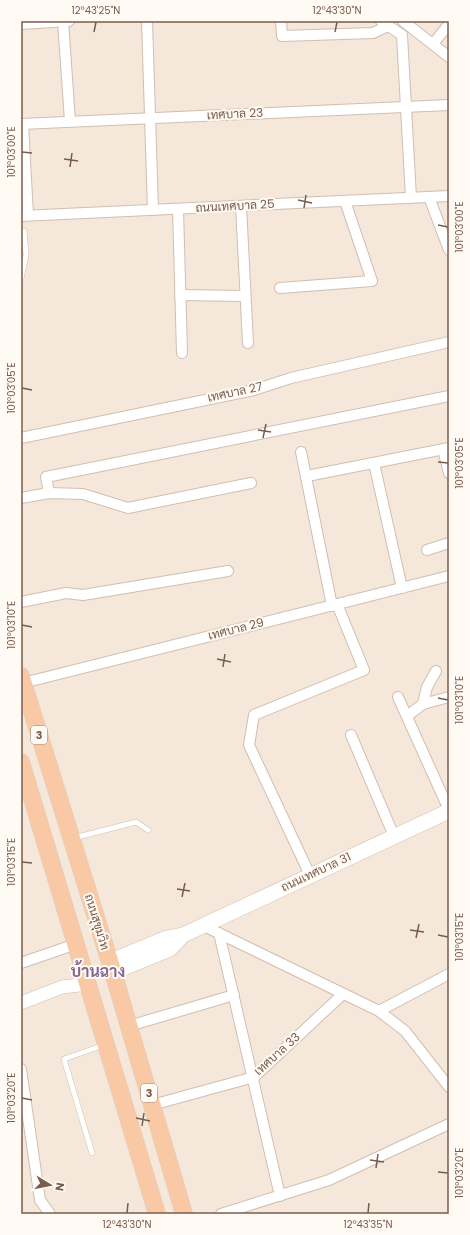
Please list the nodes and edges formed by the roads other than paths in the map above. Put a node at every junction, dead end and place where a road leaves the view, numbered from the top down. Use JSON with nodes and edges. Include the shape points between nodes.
{"nodes":[{"id":1,"x":63,"y":21,"type":"edge"},
{"id":2,"x":70,"y":21,"type":"edge"},
{"id":3,"x":147,"y":21,"type":"edge"},
{"id":4,"x":280,"y":21,"type":"edge"},
{"id":5,"x":403,"y":21,"type":"edge"},
{"id":6,"x":384,"y":23,"type":"edge"},
{"id":7,"x":21,"y":24,"type":"edge"},
{"id":8,"x":449,"y":24,"type":"edge"},
{"id":9,"x":433,"y":44,"type":"junction"},
{"id":10,"x":449,"y":57,"type":"edge"},
{"id":11,"x":449,"y":105,"type":"edge"},
{"id":12,"x":406,"y":107,"type":"junction"},
{"id":13,"x":150,"y":118,"type":"junction"},
{"id":14,"x":70,"y":122,"type":"junction"},
{"id":15,"x":22,"y":124,"type":"edge"},
{"id":16,"x":449,"y":196,"type":"edge"},
{"id":17,"x":429,"y":197,"type":"junction"},
{"id":18,"x":411,"y":198,"type":"junction"},
{"id":19,"x":345,"y":201,"type":"junction"},
{"id":20,"x":241,"y":206,"type":"junction"},
{"id":21,"x":178,"y":208,"type":"junction"},
{"id":22,"x":153,"y":210,"type":"junction"},
{"id":23,"x":24,"y":216,"type":"edge"},
{"id":24,"x":24,"y":231,"type":"dead end"},
{"id":25,"x":449,"y":250,"type":"edge"},
{"id":26,"x":21,"y":279,"type":"edge"},
{"id":27,"x":280,"y":288,"type":"dead end"},
{"id":28,"x":180,"y":295,"type":"junction"},
{"id":29,"x":245,"y":296,"type":"junction"},
{"id":30,"x":449,"y":342,"type":"edge"},
{"id":31,"x":248,"y":343,"type":"dead end"},
{"id":32,"x":182,"y":353,"type":"dead end"},
{"id":33,"x":449,"y":396,"type":"edge"},
{"id":34,"x":21,"y":438,"type":"edge"},
{"id":35,"x":446,"y":449,"type":"edge"},
{"id":36,"x":301,"y":452,"type":"dead end"},
{"id":37,"x":374,"y":463,"type":"junction"},
{"id":38,"x":449,"y":473,"type":"edge"},
{"id":39,"x":306,"y":476,"type":"junction"},
{"id":40,"x":251,"y":483,"type":"dead end"},
{"id":41,"x":49,"y":493,"type":"junction"},
{"id":42,"x":21,"y":498,"type":"edge"},
{"id":43,"x":449,"y":543,"type":"edge"},
{"id":44,"x":427,"y":550,"type":"dead end"},
{"id":45,"x":228,"y":571,"type":"dead end"},
{"id":46,"x":449,"y":576,"type":"edge"},
{"id":47,"x":402,"y":588,"type":"junction"},
{"id":48,"x":21,"y":602,"type":"edge"},
{"id":49,"x":335,"y":605,"type":"junction"},
{"id":50,"x":436,"y":671,"type":"dead end"},
{"id":51,"x":22,"y":679,"type":"edge"},
{"id":52,"x":398,"y":697,"type":"dead end"},
{"id":53,"x":449,"y":697,"type":"edge"},
{"id":54,"x":423,"y":704,"type":"junction"},
{"id":55,"x":406,"y":716,"type":"junction"},
{"id":56,"x":351,"y":735,"type":"dead end"},
{"id":57,"x":22,"y":770,"type":"edge"},
{"id":58,"x":449,"y":811,"type":"edge"},
{"id":59,"x":148,"y":830,"type":"dead end"},
{"id":60,"x":394,"y":836,"type":"junction"},
{"id":61,"x":71,"y":839,"type":"junction"},
{"id":62,"x":310,"y":875,"type":"junction"},
{"id":63,"x":202,"y":924,"type":"junction"},
{"id":64,"x":219,"y":933,"type":"junction"},
{"id":65,"x":76,"y":944,"type":"junction"},
{"id":66,"x":21,"y":963,"type":"edge"},
{"id":67,"x":111,"y":967,"type":"junction"},
{"id":68,"x":449,"y":974,"type":"edge"},
{"id":69,"x":86,"y":978,"type":"junction"},
{"id":70,"x":343,"y":994,"type":"junction"},
{"id":71,"x":234,"y":995,"type":"junction"},
{"id":72,"x":21,"y":1002,"type":"edge"},
{"id":73,"x":379,"y":1011,"type":"junction"},
{"id":74,"x":129,"y":1026,"type":"junction"},
{"id":75,"x":106,"y":1044,"type":"junction"},
{"id":76,"x":21,"y":1069,"type":"edge"},
{"id":77,"x":254,"y":1077,"type":"junction"},
{"id":78,"x":449,"y":1086,"type":"edge"},
{"id":79,"x":152,"y":1105,"type":"junction"},
{"id":80,"x":449,"y":1124,"type":"edge"},
{"id":81,"x":92,"y":1153,"type":"dead end"},
{"id":82,"x":280,"y":1196,"type":"junction"},
{"id":83,"x":50,"y":1214,"type":"edge"},
{"id":84,"x":157,"y":1214,"type":"edge"},
{"id":85,"x":184,"y":1214,"type":"edge"},
{"id":86,"x":221,"y":1214,"type":"edge"}],
"edges":[{"from":1,"to":2,"type":"street"},
{"from":1,"to":7,"type":"street"},
{"from":1,"to":14,"type":"street"},
{"from":3,"to":13,"type":"street"},
{"from":4,"to":6,"type":"street","via":[[282,36],[373,33]]},
{"from":5,"to":9,"type":"street"},
{"from":6,"to":12,"type":"street","via":[[402,35]]},
{"from":8,"to":9,"type":"street"},
{"from":9,"to":10,"type":"street"},
{"from":11,"to":12,"type":"street","name":"เทศบาล 23"},
{"from":12,"to":13,"type":"street","name":"เทศบาล 23"},
{"from":12,"to":18,"type":"street"},
{"from":13,"to":14,"type":"street","name":"เทศบาล 23"},
{"from":13,"to":22,"type":"street"},
{"from":14,"to":15,"type":"street","name":"เทศบาล 23"},
{"from":15,"to":23,"type":"street"},
{"from":16,"to":17,"type":"street","name":"ถนนเทศบาล 25"},
{"from":17,"to":18,"type":"street","name":"ถนนเทศบาล 25"},
{"from":17,"to":25,"type":"street"},
{"from":18,"to":19,"type":"street","name":"ถนนเทศบาล 25"},
{"from":19,"to":20,"type":"street","name":"ถนนเทศบาล 25"},
{"from":19,"to":27,"type":"street","via":[[372,281]]},
{"from":20,"to":21,"type":"street","name":"ถนนเทศบาล 25"},
{"from":20,"to":29,"type":"street"},
{"from":21,"to":22,"type":"street","name":"ถนนเทศบาล 25"},
{"from":21,"to":28,"type":"street"},
{"from":22,"to":23,"type":"street","name":"ถนนเทศบาล 25"},
{"from":24,"to":26,"type":"lane","via":[[26,255]]},
{"from":28,"to":29,"type":"street"},
{"from":28,"to":32,"type":"street"},
{"from":29,"to":31,"type":"street"},
{"from":30,"to":34,"type":"street","name":"เทศบาล 27","via":[[291,378],[254,390]]},
{"from":33,"to":41,"type":"street","via":[[46,477]]},
{"from":35,"to":37,"type":"street"},
{"from":35,"to":38,"type":"street"},
{"from":36,"to":39,"type":"street"},
{"from":37,"to":39,"type":"street"},
{"from":37,"to":47,"type":"street"},
{"from":39,"to":49,"type":"street"},
{"from":40,"to":41,"type":"street","via":[[128,508],[83,494]]},
{"from":41,"to":42,"type":"street"},
{"from":43,"to":44,"type":"street"},
{"from":45,"to":48,"type":"street","via":[[83,595],[66,593]]},
{"from":46,"to":47,"type":"street","name":"เทศบาล 29"},
{"from":47,"to":49,"type":"street","name":"เทศบาล 29"},
{"from":49,"to":51,"type":"street","name":"เทศบาล 29"},
{"from":49,"to":62,"type":"street","via":[[364,670],[254,715],[249,745]]},
{"from":50,"to":54,"type":"street","via":[[427,687]]},
{"from":51,"to":61,"type":"highway","name":"ถนนสุขุมวิท","number":"3"},
{"from":52,"to":55,"type":"street"},
{"from":53,"to":54,"type":"street"},
{"from":54,"to":55,"type":"street"},
{"from":55,"to":58,"type":"street"},
{"from":56,"to":60,"type":"street"},
{"from":57,"to":65,"type":"highway","number":"3"},
{"from":58,"to":60,"type":"main road","name":"ถนนเทศบาล 31"},
{"from":59,"to":61,"type":"lane","via":[[136,822]]},
{"from":60,"to":62,"type":"main road","name":"ถนนเทศบาล 31"},
{"from":61,"to":67,"type":"highway","name":"ถนนสุขุมวิท","number":"3"},
{"from":62,"to":63,"type":"main road","name":"ถนนเทศบาล 31"},
{"from":63,"to":64,"type":"street"},
{"from":63,"to":67,"type":"main road","name":"ถนนเทศบาล 31","via":[[183,935],[170,949]]},
{"from":64,"to":70,"type":"street"},
{"from":64,"to":71,"type":"street"},
{"from":65,"to":66,"type":"street"},
{"from":65,"to":69,"type":"highway","number":"3"},
{"from":67,"to":69,"type":"highway"},
{"from":67,"to":74,"type":"highway","name":"ถนนสุขุมวิท","number":"3"},
{"from":68,"to":73,"type":"street"},
{"from":69,"to":72,"type":"street"},
{"from":69,"to":75,"type":"highway","number":"3"},
{"from":70,"to":73,"type":"street"},
{"from":70,"to":77,"type":"street","name":"เทศบาล 33"},
{"from":71,"to":74,"type":"street"},
{"from":71,"to":77,"type":"street"},
{"from":73,"to":78,"type":"street","via":[[406,1031]]},
{"from":74,"to":79,"type":"highway","name":"ถนนสุขุมวิท","number":"3"},
{"from":75,"to":81,"type":"lane","via":[[64,1059]]},
{"from":75,"to":84,"type":"highway","number":"3"},
{"from":76,"to":83,"type":"street","via":[[40,1200]]},
{"from":77,"to":79,"type":"street","name":"เทศบาล 33"},
{"from":77,"to":82,"type":"street"},
{"from":79,"to":85,"type":"highway","name":"ถนนสุขุมวิท","number":"3"},
{"from":80,"to":82,"type":"street","via":[[329,1180]]},
{"from":82,"to":86,"type":"street"}]}
